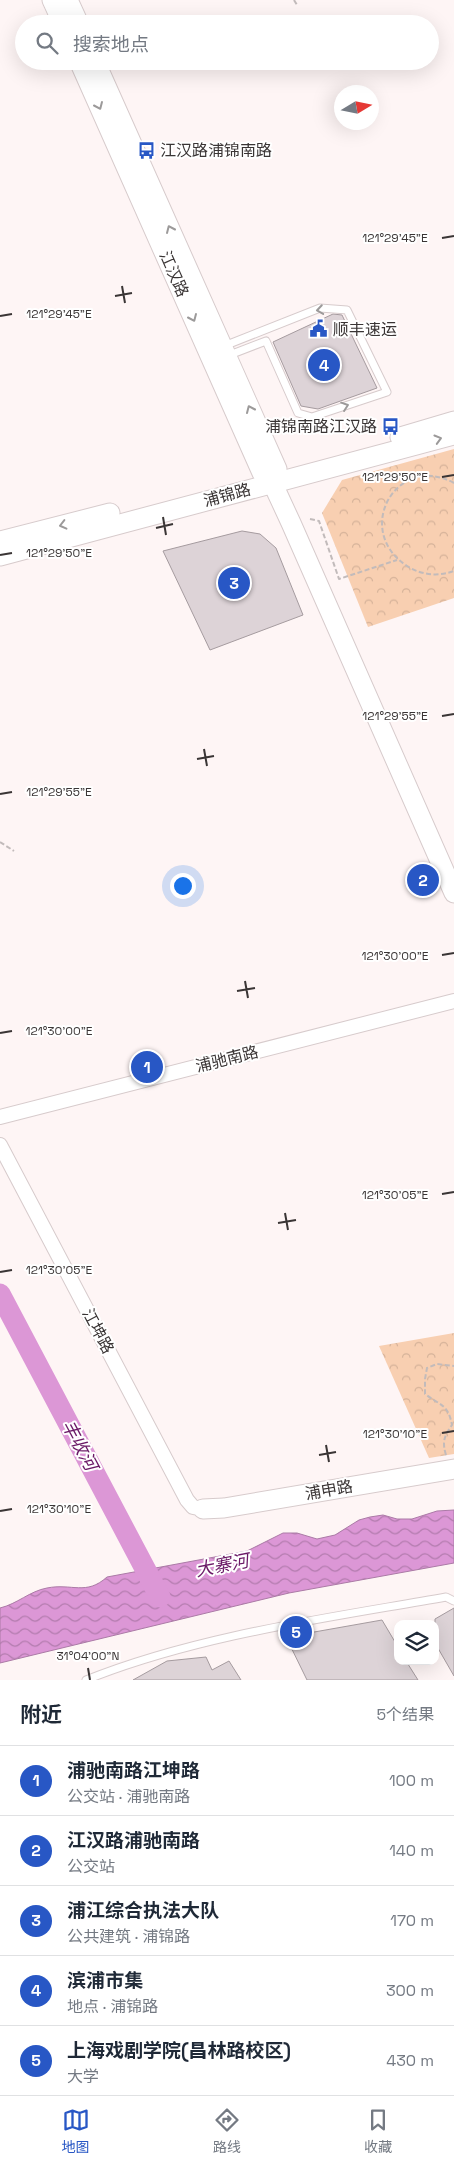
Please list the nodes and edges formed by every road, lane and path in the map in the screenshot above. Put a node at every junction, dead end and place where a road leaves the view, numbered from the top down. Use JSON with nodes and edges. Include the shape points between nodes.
{"nodes":[{"id":1,"x":52,"y":0,"type":"edge"},
{"id":2,"x":68,"y":0,"type":"edge"},
{"id":3,"x":294,"y":0,"type":"edge"},
{"id":4,"x":297,"y":5,"type":"dead end"},
{"id":5,"x":59,"y":15,"type":"edge"},
{"id":6,"x":75,"y":15,"type":"edge"},
{"id":7,"x":83,"y":70,"type":"edge"},
{"id":8,"x":99,"y":70,"type":"edge"},
{"id":9,"x":225,"y":352,"type":"junction"},
{"id":10,"x":454,"y":421,"type":"edge"},
{"id":11,"x":454,"y":435,"type":"edge"},
{"id":12,"x":271,"y":475,"type":"junction"},
{"id":13,"x":454,"y":483,"type":"edge"},
{"id":14,"x":310,"y":518,"type":"dead end"},
{"id":15,"x":0,"y":541,"type":"edge"},
{"id":16,"x":0,"y":556,"type":"edge"},
{"id":17,"x":397,"y":560,"type":"junction"},
{"id":18,"x":454,"y":571,"type":"edge"},
{"id":19,"x":0,"y":842,"type":"edge"},
{"id":20,"x":14,"y":852,"type":"dead end"},
{"id":21,"x":454,"y":893,"type":"edge"},
{"id":22,"x":454,"y":1001,"type":"edge"},
{"id":23,"x":0,"y":1117,"type":"edge"},
{"id":24,"x":0,"y":1145,"type":"edge"},
{"id":25,"x":454,"y":1366,"type":"edge"},
{"id":26,"x":453,"y":1426,"type":"edge"},
{"id":27,"x":450,"y":1470,"type":"edge"},
{"id":28,"x":203,"y":1509,"type":"joint"},
{"id":29,"x":454,"y":1601,"type":"edge"},
{"id":30,"x":86,"y":1680,"type":"edge"}],
"edges":[{"from":1,"to":5,"type":"street"},
{"from":2,"to":6,"type":"street"},
{"from":3,"to":4,"type":"path"},
{"from":7,"to":12,"type":"street","name":"江汉路","one_way":true},
{"from":9,"to":8,"type":"street","one_way":true},
{"from":9,"to":9,"type":"lane","one_way":true,"via":[[266,341],[298,413],[312,418],[387,392],[347,310],[320,308]]},
{"from":12,"to":9,"type":"street","one_way":true},
{"from":10,"to":12,"type":"street","name":"浦锦路"},
{"from":12,"to":11,"type":"street","name":"浦锦路","one_way":true},
{"from":12,"to":15,"type":"street","name":"浦锦路","one_way":true},
{"from":12,"to":16,"type":"street","name":"浦锦路"},
{"from":12,"to":21,"type":"street"},
{"from":13,"to":17,"type":"path","via":[[426,476],[399,486],[389,496],[381,523],[383,538]]},
{"from":14,"to":17,"type":"path","via":[[319,521],[338,579]]},
{"from":17,"to":18,"type":"path","via":[[417,573],[444,575]]},
{"from":19,"to":20,"type":"path"},
{"from":22,"to":23,"type":"street","name":"浦驰南路"},
{"from":24,"to":28,"type":"street","name":"江坤路","via":[[187,1500],[193,1507]]},
{"from":25,"to":26,"type":"path","via":[[437,1364],[427,1368],[425,1379],[425,1394],[450,1413]]},
{"from":26,"to":27,"type":"path","via":[[442,1443]]},
{"from":27,"to":28,"type":"street","name":"浦申路"},
{"from":29,"to":30,"type":"lane","via":[[446,1597],[266,1629],[143,1660]]}]}
